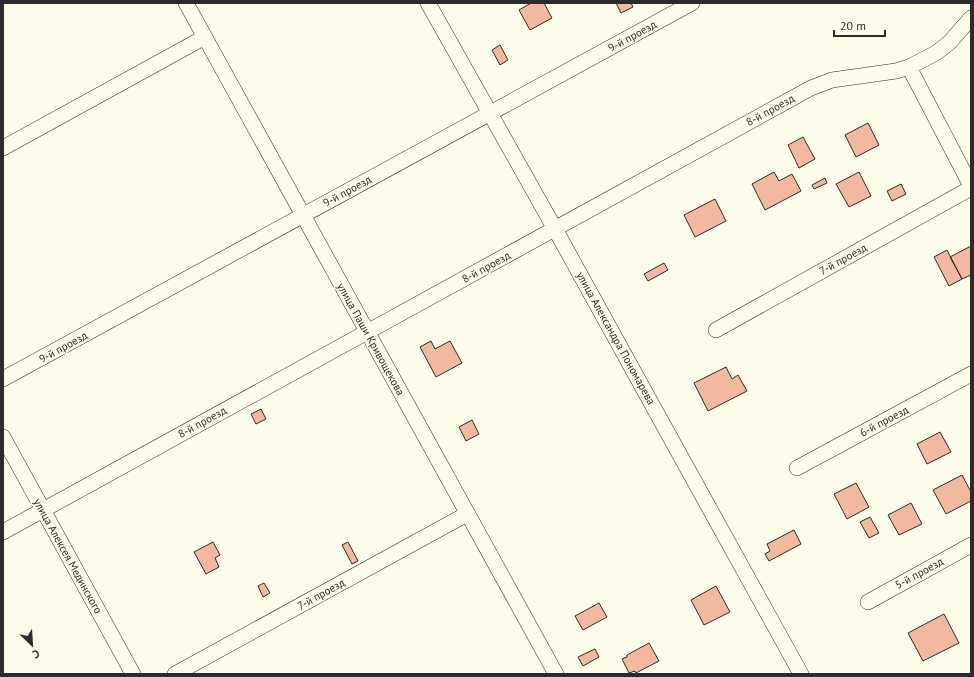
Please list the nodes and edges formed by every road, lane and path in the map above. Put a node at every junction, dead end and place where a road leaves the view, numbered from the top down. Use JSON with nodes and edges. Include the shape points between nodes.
{"nodes":[{"id":1,"x":186,"y":3,"type":"edge"},
{"id":2,"x":428,"y":3,"type":"edge"},
{"id":3,"x":692,"y":3,"type":"edge"},
{"id":4,"x":971,"y":18,"type":"edge"},
{"id":5,"x":205,"y":37,"type":"junction"},
{"id":6,"x":909,"y":67,"type":"junction"},
{"id":7,"x":490,"y":113,"type":"junction"},
{"id":8,"x":3,"y":148,"type":"edge"},
{"id":9,"x":971,"y":187,"type":"edge"},
{"id":10,"x":303,"y":215,"type":"junction"},
{"id":11,"x":555,"y":229,"type":"junction"},
{"id":12,"x":716,"y":330,"type":"dead end"},
{"id":13,"x":367,"y":332,"type":"junction"},
{"id":14,"x":971,"y":374,"type":"edge"},
{"id":15,"x":3,"y":379,"type":"edge"},
{"id":16,"x":3,"y":437,"type":"edge"},
{"id":17,"x":796,"y":468,"type":"dead end"},
{"id":18,"x":43,"y":510,"type":"junction"},
{"id":19,"x":467,"y":514,"type":"junction"},
{"id":20,"x":3,"y":532,"type":"edge"},
{"id":21,"x":971,"y":545,"type":"edge"},
{"id":22,"x":868,"y":602,"type":"dead end"},
{"id":23,"x":133,"y":674,"type":"edge"},
{"id":24,"x":175,"y":674,"type":"edge"},
{"id":25,"x":556,"y":674,"type":"edge"},
{"id":26,"x":801,"y":674,"type":"edge"}],
"edges":[{"from":1,"to":5,"type":"street","name":"улица Паши Кривощекова"},
{"from":2,"to":7,"type":"street","name":"улица Александра Пономарева"},
{"from":3,"to":7,"type":"street","name":"9-й проезд"},
{"from":4,"to":6,"type":"street","name":"8-й проезд","via":[[949,43]]},
{"from":5,"to":8,"type":"street"},
{"from":5,"to":10,"type":"street","name":"улица Паши Кривощекова"},
{"from":6,"to":9,"type":"street"},
{"from":6,"to":11,"type":"street","name":"8-й проезд","via":[[832,80],[811,88]]},
{"from":7,"to":10,"type":"street","name":"9-й проезд"},
{"from":7,"to":11,"type":"street","name":"улица Александра Пономарева"},
{"from":9,"to":12,"type":"street","name":"7-й проезд"},
{"from":10,"to":13,"type":"street","name":"улица Паши Кривощекова"},
{"from":10,"to":15,"type":"street","name":"9-й проезд"},
{"from":11,"to":13,"type":"street","name":"8-й проезд"},
{"from":11,"to":26,"type":"street","name":"улица Александра Пономарева"},
{"from":13,"to":18,"type":"street","name":"8-й проезд"},
{"from":13,"to":19,"type":"street","name":"улица Паши Кривощекова"},
{"from":14,"to":17,"type":"street","name":"6-й проезд"},
{"from":16,"to":18,"type":"street","name":"улица Алексея Мединского"},
{"from":18,"to":20,"type":"street","name":"8-й проезд"},
{"from":18,"to":23,"type":"street","name":"улица Алексея Мединского"},
{"from":19,"to":24,"type":"street","name":"7-й проезд"},
{"from":19,"to":25,"type":"street","name":"улица Паши Кривощекова"},
{"from":21,"to":22,"type":"street","name":"5-й проезд"}]}
